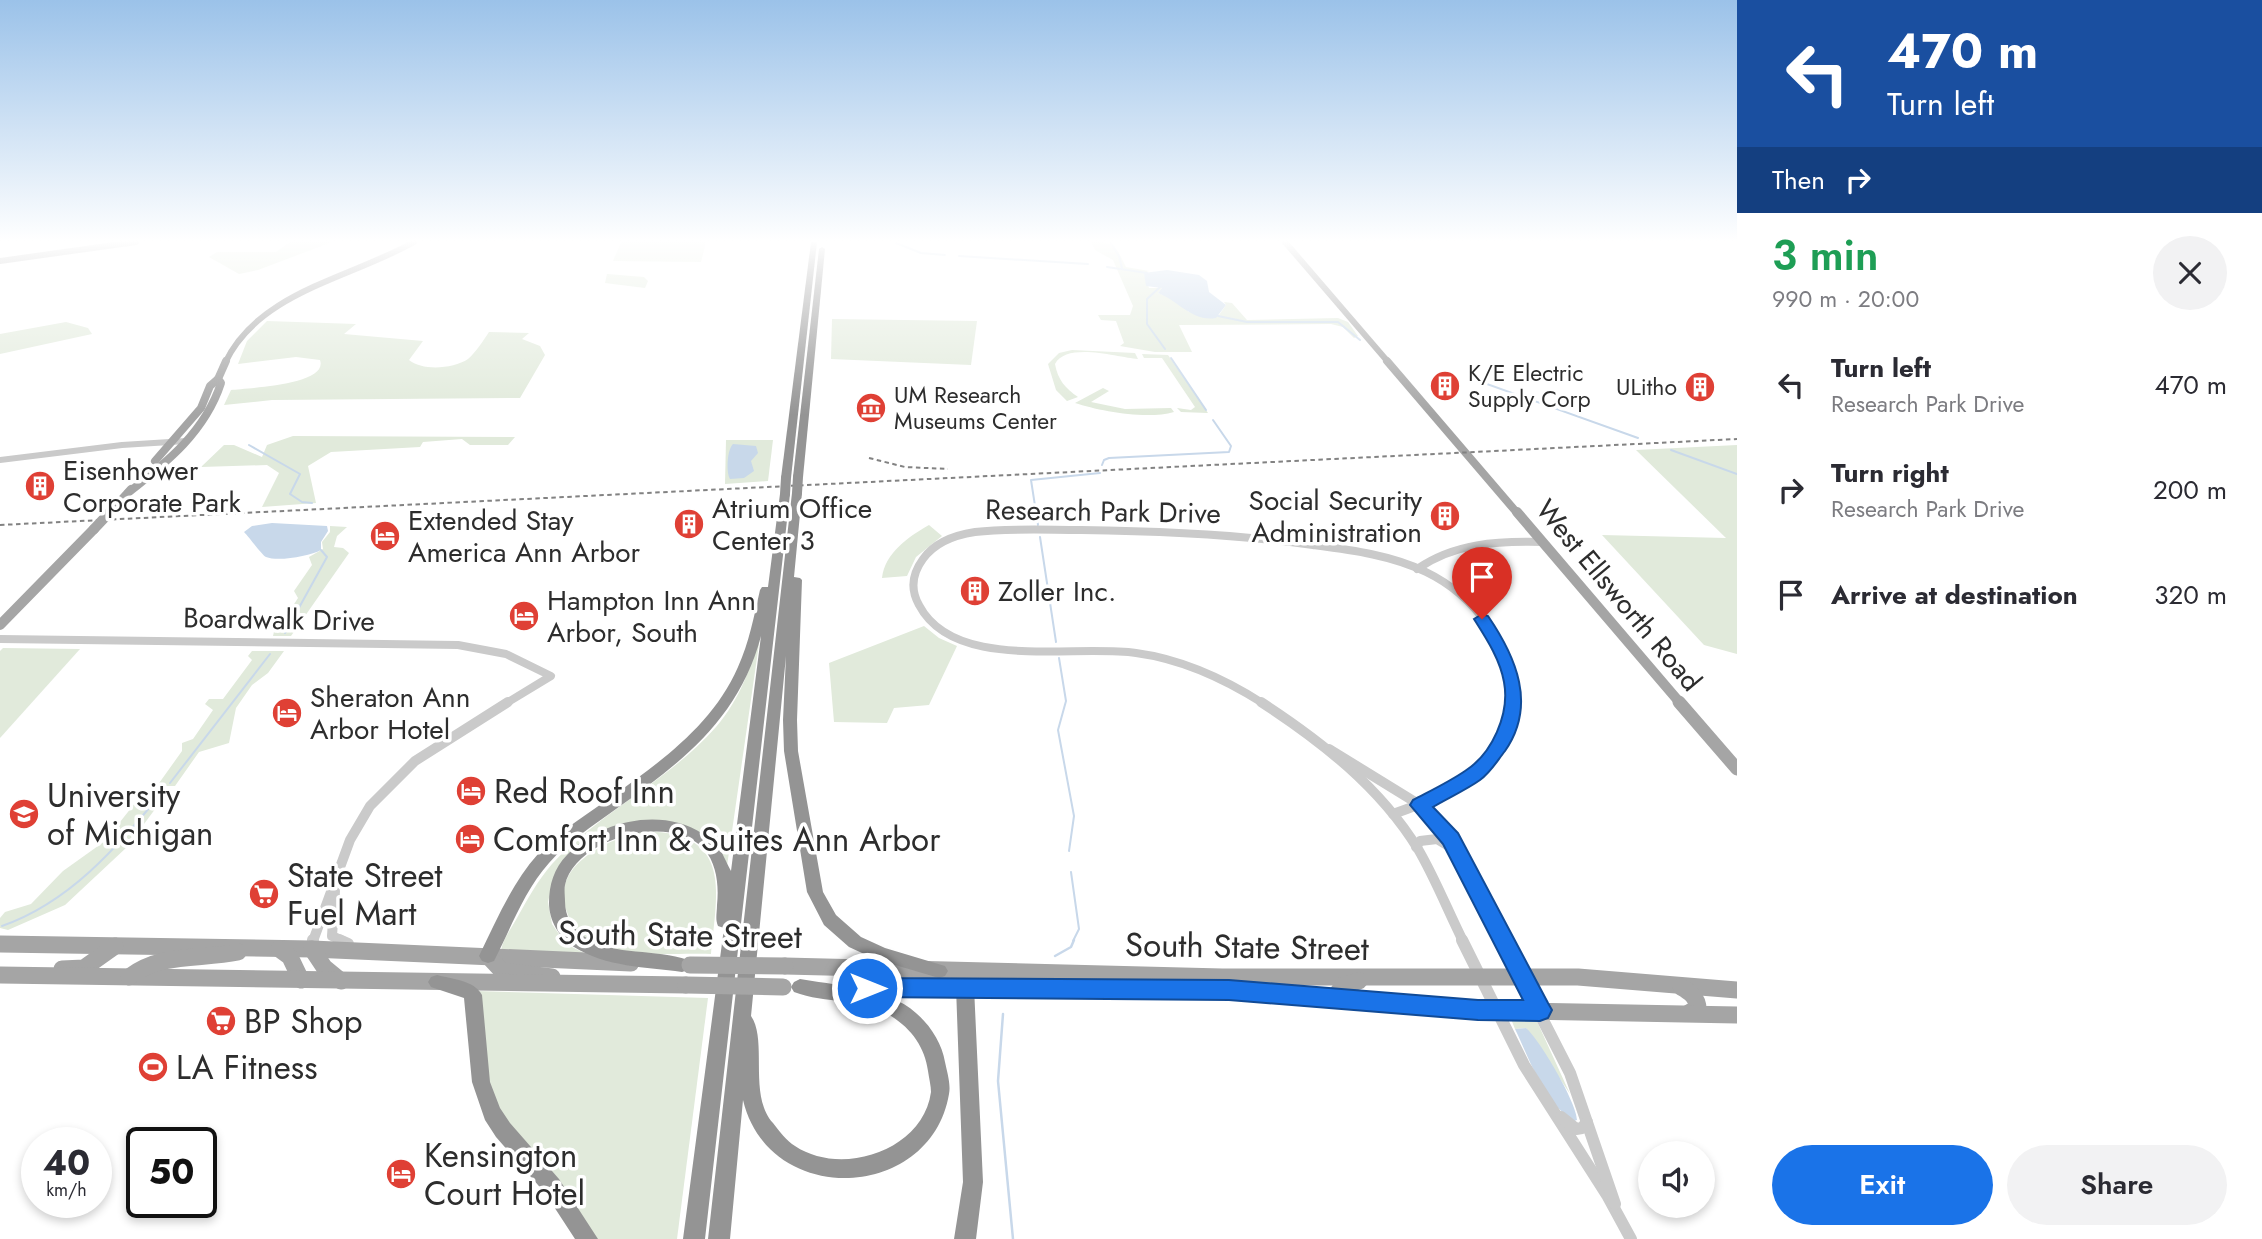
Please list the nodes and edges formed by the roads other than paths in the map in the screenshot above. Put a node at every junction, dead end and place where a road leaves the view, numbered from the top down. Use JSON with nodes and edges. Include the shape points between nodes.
{"nodes":[{"id":1,"x":286,"y":300,"type":"edge"},
{"id":2,"x":807,"y":300,"type":"edge"},
{"id":3,"x":817,"y":300,"type":"edge"},
{"id":4,"x":1334,"y":300,"type":"edge"},
{"id":5,"x":218,"y":379,"type":"junction"},
{"id":6,"x":186,"y":440,"type":"junction"},
{"id":7,"x":173,"y":441,"type":"junction"},
{"id":8,"x":0,"y":460,"type":"edge"},
{"id":9,"x":128,"y":493,"type":"junction"},
{"id":10,"x":791,"y":494,"type":"junction"},
{"id":11,"x":793,"y":528,"type":"junction"},
{"id":12,"x":1542,"y":542,"type":"junction"},
{"id":13,"x":776,"y":560,"type":"junction"},
{"id":14,"x":1417,"y":569,"type":"junction"},
{"id":15,"x":0,"y":625,"type":"edge"},
{"id":16,"x":0,"y":639,"type":"edge"},
{"id":17,"x":1320,"y":745,"type":"junction"},
{"id":18,"x":1737,"y":769,"type":"edge"},
{"id":19,"x":1420,"y":805,"type":"junction"},
{"id":20,"x":1393,"y":814,"type":"junction"},
{"id":21,"x":1416,"y":847,"type":"junction"},
{"id":22,"x":1459,"y":853,"type":"junction"},
{"id":23,"x":336,"y":885,"type":"junction"},
{"id":24,"x":316,"y":931,"type":"junction"},
{"id":25,"x":0,"y":944,"type":"edge"},
{"id":26,"x":115,"y":946,"type":"junction"},
{"id":27,"x":251,"y":949,"type":"junction"},
{"id":28,"x":279,"y":949,"type":"junction"},
{"id":29,"x":296,"y":949,"type":"junction"},
{"id":30,"x":312,"y":949,"type":"junction"},
{"id":31,"x":379,"y":952,"type":"junction"},
{"id":32,"x":488,"y":956,"type":"junction"},
{"id":33,"x":686,"y":965,"type":"junction"},
{"id":34,"x":939,"y":971,"type":"junction"},
{"id":35,"x":0,"y":975,"type":"edge"},
{"id":36,"x":1479,"y":976,"type":"junction"},
{"id":37,"x":129,"y":977,"type":"junction"},
{"id":38,"x":1432,"y":977,"type":"junction"},
{"id":39,"x":1523,"y":977,"type":"junction"},
{"id":40,"x":301,"y":980,"type":"junction"},
{"id":41,"x":341,"y":981,"type":"junction"},
{"id":42,"x":437,"y":982,"type":"junction"},
{"id":43,"x":594,"y":983,"type":"junction"},
{"id":44,"x":1675,"y":985,"type":"junction"},
{"id":45,"x":792,"y":987,"type":"junction"},
{"id":46,"x":965,"y":987,"type":"junction"},
{"id":47,"x":1737,"y":990,"type":"edge"},
{"id":48,"x":1334,"y":998,"type":"junction"},
{"id":49,"x":743,"y":1006,"type":"junction"},
{"id":50,"x":1496,"y":1010,"type":"junction"},
{"id":51,"x":1540,"y":1010,"type":"junction"},
{"id":52,"x":1684,"y":1013,"type":"junction"},
{"id":53,"x":1737,"y":1015,"type":"edge"},
{"id":54,"x":1531,"y":1079,"type":"junction"},
{"id":55,"x":1587,"y":1122,"type":"junction"},
{"id":56,"x":1616,"y":1208,"type":"junction"},
{"id":57,"x":696,"y":1229,"type":"edge"},
{"id":58,"x":587,"y":1239,"type":"edge"},
{"id":59,"x":719,"y":1239,"type":"edge"},
{"id":60,"x":965,"y":1239,"type":"edge"},
{"id":61,"x":1631,"y":1239,"type":"edge"}],
"edges":[{"from":1,"to":5,"type":"main road","via":[[247,328],[232,346]]},
{"from":2,"to":10,"type":"highway","bridge":true,"via":[[786,478]]},
{"from":3,"to":10,"type":"highway","bridge":true,"via":[[798,477]]},
{"from":4,"to":12,"type":"main road","name":"West Ellsworth Road"},
{"from":5,"to":6,"type":"main road","via":[[221,383],[213,408]]},
{"from":5,"to":7,"type":"main road"},
{"from":6,"to":7,"type":"street"},
{"from":6,"to":9,"type":"main road"},
{"from":7,"to":8,"type":"street"},
{"from":7,"to":9,"type":"main road"},
{"from":9,"to":15,"type":"main road","bridge":true},
{"from":10,"to":11,"type":"highway"},
{"from":10,"to":13,"type":"highway"},
{"from":11,"to":34,"type":"highway","via":[[797,548],[792,751],[815,892],[830,920],[855,942]]},
{"from":11,"to":49,"type":"highway"},
{"from":12,"to":14,"type":"street","via":[[1468,545],[1436,556]]},
{"from":12,"to":18,"type":"main road","name":"West Ellsworth Road"},
{"from":13,"to":32,"type":"highway","via":[[746,667],[723,707],[671,761],[544,858],[521,891]]},
{"from":13,"to":57,"type":"highway"},
{"from":14,"to":17,"type":"street","name":"Research Park Drive","via":[[1371,554],[1275,541],[1072,530],[962,534],[936,545],[917,567],[913,581],[916,603],[950,638],[987,649],[1116,651],[1178,664],[1238,689]]},
{"from":14,"to":19,"type":"street","name":"Research Park Drive","via":[[1449,587],[1482,619],[1513,682],[1505,736],[1484,766]]},
{"from":16,"to":23,"type":"street","name":"Boardwalk Drive","via":[[458,645],[524,659],[551,676],[422,755],[384,788],[352,835]]},
{"from":17,"to":19,"type":"street","name":"Research Park Drive"},
{"from":17,"to":20,"type":"street","name":"Research Park Drive"},
{"from":19,"to":20,"type":"street","name":"Research Park Drive"},
{"from":19,"to":22,"type":"street","name":"Research Park Drive"},
{"from":20,"to":21,"type":"street","name":"Research Park Drive"},
{"from":21,"to":22,"type":"street","via":[[1425,839],[1441,840]]},
{"from":21,"to":36,"type":"street","name":"Research Park Drive"},
{"from":22,"to":39,"type":"street","name":"Research Park Drive"},
{"from":23,"to":24,"type":"street"},
{"from":23,"to":31,"type":"street","via":[[332,936]]},
{"from":24,"to":29,"type":"street"},
{"from":24,"to":30,"type":"street"},
{"from":25,"to":26,"type":"main road","name":"South State Street"},
{"from":26,"to":27,"type":"main road","name":"South State Street"},
{"from":26,"to":35,"type":"main road","via":[[84,968]]},
{"from":27,"to":28,"type":"main road","name":"South State Street"},
{"from":27,"to":37,"type":"main road","via":[[217,958],[162,957]]},
{"from":28,"to":29,"type":"main road","name":"South State Street"},
{"from":28,"to":40,"type":"main road","via":[[290,957]]},
{"from":29,"to":30,"type":"main road","name":"South State Street"},
{"from":30,"to":31,"type":"main road","name":"South State Street"},
{"from":30,"to":41,"type":"main road"},
{"from":31,"to":32,"type":"main road","name":"South State Street"},
{"from":32,"to":33,"type":"main road","name":"South State Street"},
{"from":32,"to":43,"type":"main road","via":[[502,971]]},
{"from":33,"to":34,"type":"main road","name":"South State Street","bridge":true},
{"from":33,"to":57,"type":"highway","via":[[595,950],[568,932],[559,920],[556,889],[585,847],[629,826],[672,826],[703,840],[724,873],[725,907],[697,1158]]},
{"from":34,"to":38,"type":"main road","name":"South State Street"},
{"from":34,"to":46,"type":"main road"},
{"from":35,"to":37,"type":"main road","name":"South State Street"},
{"from":36,"to":38,"type":"main road","name":"South State Street"},
{"from":36,"to":39,"type":"main road","name":"South State Street"},
{"from":36,"to":50,"type":"street","name":"Research Park Drive"},
{"from":37,"to":40,"type":"main road","name":"South State Street"},
{"from":38,"to":48,"type":"main road","via":[[1357,981],[1343,985]]},
{"from":39,"to":44,"type":"main road","name":"South State Street"},
{"from":39,"to":51,"type":"street","name":"Research Park Drive"},
{"from":40,"to":41,"type":"main road","name":"South State Street"},
{"from":41,"to":42,"type":"main road","name":"South State Street"},
{"from":42,"to":43,"type":"main road","name":"South State Street"},
{"from":42,"to":58,"type":"highway","via":[[473,995],[481,1082],[492,1113],[552,1186]]},
{"from":43,"to":45,"type":"main road","name":"South State Street","bridge":true},
{"from":44,"to":47,"type":"main road","name":"South State Street"},
{"from":44,"to":52,"type":"main road","via":[[1690,992],[1698,1003],[1695,1011]]},
{"from":45,"to":46,"type":"main road","name":"South State Street"},
{"from":45,"to":49,"type":"highway","via":[[862,997],[894,1008],[930,1043],[940,1085],[937,1105],[918,1139],[888,1160],[846,1171],[822,1168],[788,1153],[771,1139],[755,1108]]},
{"from":46,"to":48,"type":"main road","name":"South State Street","via":[[1229,990]]},
{"from":46,"to":60,"type":"highway","via":[[973,1182]]},
{"from":48,"to":50,"type":"main road","name":"South State Street"},
{"from":49,"to":59,"type":"highway"},
{"from":50,"to":51,"type":"main road","name":"South State Street"},
{"from":50,"to":54,"type":"street","name":"Research Park Drive"},
{"from":51,"to":52,"type":"main road","name":"South State Street"},
{"from":51,"to":55,"type":"street","name":"Research Park Drive"},
{"from":52,"to":53,"type":"main road","name":"South State Street"},
{"from":54,"to":55,"type":"street","via":[[1568,1125],[1582,1128]]},
{"from":54,"to":56,"type":"street"},
{"from":55,"to":56,"type":"street","name":"Research Park Drive"},
{"from":56,"to":61,"type":"street"}]}
